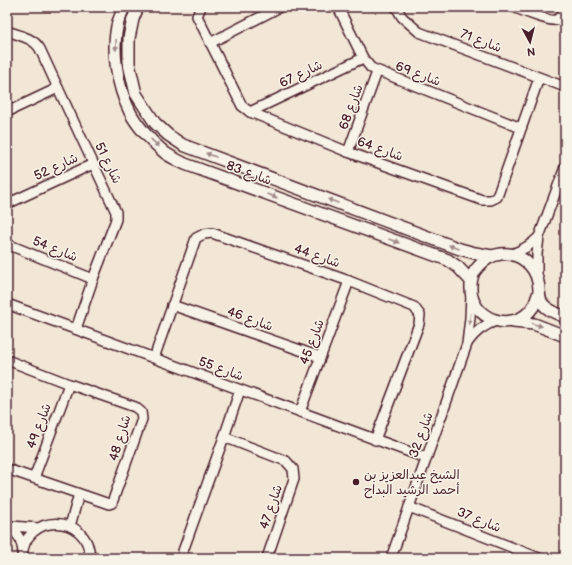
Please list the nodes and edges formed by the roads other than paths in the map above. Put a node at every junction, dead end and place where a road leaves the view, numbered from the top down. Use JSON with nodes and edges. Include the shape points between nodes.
{"nodes":[{"id":1,"x":124,"y":7,"type":"edge"},
{"id":2,"x":138,"y":7,"type":"edge"},
{"id":3,"x":201,"y":7,"type":"edge"},
{"id":4,"x":280,"y":7,"type":"edge"},
{"id":5,"x":338,"y":7,"type":"edge"},
{"id":6,"x":396,"y":7,"type":"edge"},
{"id":7,"x":513,"y":7,"type":"edge"},
{"id":8,"x":565,"y":7,"type":"edge"},
{"id":9,"x":7,"y":31,"type":"edge"},
{"id":10,"x":210,"y":44,"type":"junction"},
{"id":11,"x":363,"y":58,"type":"junction"},
{"id":12,"x":377,"y":72,"type":"junction"},
{"id":13,"x":539,"y":78,"type":"junction"},
{"id":14,"x":565,"y":87,"type":"edge"},
{"id":15,"x":58,"y":88,"type":"junction"},
{"id":16,"x":7,"y":112,"type":"edge"},
{"id":17,"x":250,"y":112,"type":"junction"},
{"id":18,"x":521,"y":128,"type":"junction"},
{"id":19,"x":348,"y":152,"type":"junction"},
{"id":20,"x":93,"y":164,"type":"junction"},
{"id":21,"x":565,"y":168,"type":"edge"},
{"id":22,"x":7,"y":204,"type":"edge"},
{"id":23,"x":539,"y":237,"type":"junction"},
{"id":24,"x":7,"y":244,"type":"edge"},
{"id":25,"x":512,"y":254,"type":"junction"},
{"id":26,"x":492,"y":256,"type":"junction"},
{"id":27,"x":537,"y":276,"type":"junction"},
{"id":28,"x":93,"y":279,"type":"junction"},
{"id":29,"x":349,"y":281,"type":"junction"},
{"id":30,"x":471,"y":281,"type":"junction"},
{"id":31,"x":539,"y":292,"type":"junction"},
{"id":32,"x":471,"y":294,"type":"junction"},
{"id":33,"x":172,"y":305,"type":"junction"},
{"id":34,"x":8,"y":307,"type":"edge"},
{"id":35,"x":565,"y":317,"type":"edge"},
{"id":36,"x":496,"y":321,"type":"junction"},
{"id":37,"x":508,"y":322,"type":"junction"},
{"id":38,"x":76,"y":329,"type":"junction"},
{"id":39,"x":565,"y":336,"type":"edge"},
{"id":40,"x":467,"y":344,"type":"junction"},
{"id":41,"x":320,"y":357,"type":"junction"},
{"id":42,"x":154,"y":358,"type":"junction"},
{"id":43,"x":7,"y":360,"type":"edge"},
{"id":44,"x":69,"y":384,"type":"junction"},
{"id":45,"x":240,"y":390,"type":"junction"},
{"id":46,"x":300,"y":412,"type":"junction"},
{"id":47,"x":224,"y":437,"type":"junction"},
{"id":48,"x":375,"y":440,"type":"junction"},
{"id":49,"x":426,"y":458,"type":"junction"},
{"id":50,"x":7,"y":469,"type":"edge"},
{"id":51,"x":34,"y":478,"type":"junction"},
{"id":52,"x":79,"y":494,"type":"junction"},
{"id":53,"x":409,"y":506,"type":"junction"},
{"id":54,"x":9,"y":525,"type":"edge"},
{"id":55,"x":70,"y":526,"type":"junction"},
{"id":56,"x":38,"y":528,"type":"junction"},
{"id":57,"x":22,"y":554,"type":"edge"},
{"id":58,"x":90,"y":558,"type":"edge"},
{"id":59,"x":184,"y":558,"type":"edge"},
{"id":60,"x":267,"y":558,"type":"edge"},
{"id":61,"x":391,"y":558,"type":"edge"},
{"id":62,"x":539,"y":558,"type":"edge"}],
"edges":[{"from":1,"to":30,"type":"street","name":"شارع 83","one_way":true,"via":[[118,22],[115,44],[120,85],[130,113],[146,134],[165,152],[185,164],[448,260]]},
{"from":26,"to":2,"type":"street","name":"شارع 83","one_way":true,"via":[[460,249],[184,145],[168,135],[155,123],[136,94],[129,64],[129,38]]},
{"from":3,"to":10,"type":"street","name":"شارع 64","via":[[197,16]]},
{"from":4,"to":10,"type":"street"},
{"from":5,"to":11,"type":"street","name":"شارع 69"},
{"from":6,"to":13,"type":"street","name":"شارع 71","via":[[402,17],[419,32]]},
{"from":7,"to":8,"type":"street","via":[[550,20],[557,20]]},
{"from":9,"to":15,"type":"street","name":"شارع 51","via":[[37,44]]},
{"from":10,"to":17,"type":"street","name":"شارع 64","via":[[242,106]]},
{"from":11,"to":12,"type":"street","name":"شارع 69"},
{"from":11,"to":17,"type":"street","name":"شارع 67"},
{"from":12,"to":18,"type":"street","name":"شارع 69"},
{"from":12,"to":19,"type":"street","name":"شارع 68"},
{"from":13,"to":14,"type":"street","name":"شارع 71"},
{"from":13,"to":18,"type":"street","name":"شارع 64"},
{"from":15,"to":16,"type":"street"},
{"from":15,"to":20,"type":"street","name":"شارع 51"},
{"from":17,"to":19,"type":"street","name":"شارع 64"},
{"from":18,"to":19,"type":"street","name":"شارع 64","via":[[497,197],[491,200],[482,200]]},
{"from":20,"to":22,"type":"street","name":"شارع 52"},
{"from":20,"to":28,"type":"street","name":"شارع 51","via":[[116,215]]},
{"from":21,"to":23,"type":"street"},
{"from":23,"to":25,"type":"street","via":[[527,248]]},
{"from":23,"to":27,"type":"street"},
{"from":24,"to":28,"type":"street","name":"شارع 54"},
{"from":25,"to":26,"type":"street"},
{"from":25,"to":27,"type":"street","via":[[527,262]]},
{"from":26,"to":30,"type":"street","via":[[475,270]]},
{"from":27,"to":31,"type":"street"},
{"from":28,"to":38,"type":"street","name":"شارع 51"},
{"from":29,"to":33,"type":"street","name":"شارع 44","via":[[212,233],[204,234],[196,238]]},
{"from":29,"to":41,"type":"street","name":"شارع 45"},
{"from":29,"to":48,"type":"street","name":"شارع 44","via":[[414,307],[420,315],[419,324]]},
{"from":30,"to":32,"type":"street"},
{"from":31,"to":35,"type":"street","via":[[541,302],[551,312]]},
{"from":31,"to":37,"type":"street","via":[[537,300],[523,317]]},
{"from":32,"to":36,"type":"street","via":[[482,314]]},
{"from":32,"to":40,"type":"street","name":"شارع 32","one_way":true},
{"from":33,"to":41,"type":"street","name":"شارع 46"},
{"from":33,"to":42,"type":"street","name":"شارع 44"},
{"from":34,"to":38,"type":"street","name":"شارع 55"},
{"from":36,"to":37,"type":"street"},
{"from":36,"to":40,"type":"street","name":"شارع 32","via":[[477,331]]},
{"from":37,"to":39,"type":"street","one_way":true,"via":[[534,324]]},
{"from":38,"to":42,"type":"street","name":"شارع 55"},
{"from":40,"to":49,"type":"street","name":"شارع 32"},
{"from":41,"to":46,"type":"street","name":"شارع 45"},
{"from":42,"to":45,"type":"street","name":"شارع 55"},
{"from":43,"to":44,"type":"street","name":"شارع 48"},
{"from":44,"to":51,"type":"street","name":"شارع 49"},
{"from":44,"to":52,"type":"street","name":"شارع 48","via":[[135,407],[141,412],[142,419],[112,503]]},
{"from":45,"to":46,"type":"street","name":"شارع 55"},
{"from":45,"to":47,"type":"street"},
{"from":46,"to":48,"type":"street","name":"شارع 55"},
{"from":47,"to":59,"type":"street","via":[[183,551]]},
{"from":47,"to":60,"type":"street","name":"شارع 47","via":[[286,462],[293,469],[294,479]]},
{"from":48,"to":49,"type":"street","name":"شارع 55"},
{"from":49,"to":53,"type":"street","name":"شارع 32"},
{"from":50,"to":51,"type":"street","name":"شارع 48"},
{"from":51,"to":52,"type":"street","name":"شارع 48"},
{"from":52,"to":55,"type":"street"},
{"from":53,"to":61,"type":"street","name":"شارع 32"},
{"from":53,"to":62,"type":"street","name":"شارع 37"},
{"from":54,"to":56,"type":"street"},
{"from":54,"to":57,"type":"street","via":[[20,539]]},
{"from":55,"to":56,"type":"street","via":[[50,524]]},
{"from":55,"to":58,"type":"street","via":[[85,539]]},
{"from":56,"to":57,"type":"street","via":[[28,538]]}]}
